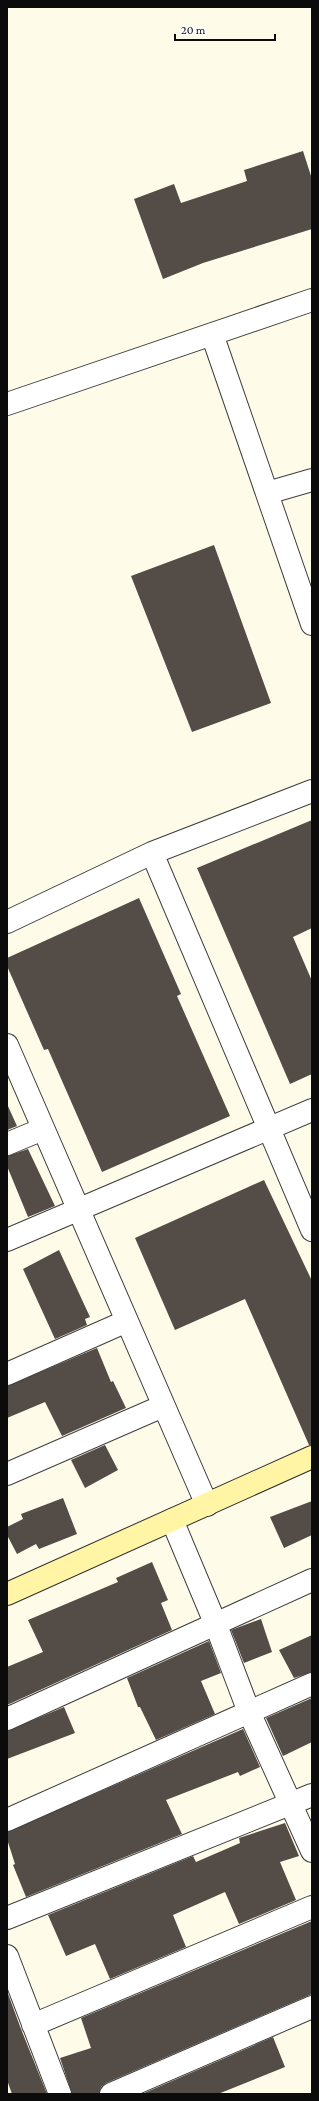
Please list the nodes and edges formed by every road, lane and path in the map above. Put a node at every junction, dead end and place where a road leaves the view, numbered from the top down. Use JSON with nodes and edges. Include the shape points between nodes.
{"nodes":[{"id":1,"x":312,"y":300,"type":"edge"},
{"id":2,"x":212,"y":334,"type":"junction"},
{"id":3,"x":7,"y":404,"type":"edge"},
{"id":4,"x":312,"y":480,"type":"edge"},
{"id":5,"x":267,"y":493,"type":"junction"},
{"id":6,"x":312,"y":624,"type":"edge"},
{"id":7,"x":312,"y":790,"type":"edge"},
{"id":8,"x":152,"y":853,"type":"junction"},
{"id":9,"x":7,"y":922,"type":"edge"},
{"id":10,"x":7,"y":1045,"type":"edge"},
{"id":11,"x":312,"y":1110,"type":"edge"},
{"id":12,"x":269,"y":1128,"type":"junction"},
{"id":13,"x":43,"y":1129,"type":"junction"},
{"id":14,"x":7,"y":1144,"type":"edge"},
{"id":15,"x":78,"y":1209,"type":"junction"},
{"id":16,"x":312,"y":1230,"type":"edge"},
{"id":17,"x":7,"y":1240,"type":"edge"},
{"id":18,"x":127,"y":1321,"type":"junction"},
{"id":19,"x":7,"y":1374,"type":"edge"},
{"id":20,"x":163,"y":1406,"type":"junction"},
{"id":21,"x":312,"y":1457,"type":"edge"},
{"id":22,"x":7,"y":1474,"type":"edge"},
{"id":23,"x":207,"y":1505,"type":"junction"},
{"id":24,"x":172,"y":1520,"type":"junction"},
{"id":25,"x":312,"y":1580,"type":"edge"},
{"id":26,"x":7,"y":1594,"type":"edge"},
{"id":27,"x":216,"y":1625,"type":"junction"},
{"id":28,"x":312,"y":1684,"type":"edge"},
{"id":29,"x":248,"y":1712,"type":"junction"},
{"id":30,"x":7,"y":1719,"type":"edge"},
{"id":31,"x":312,"y":1795,"type":"edge"},
{"id":32,"x":292,"y":1803,"type":"junction"},
{"id":33,"x":7,"y":1820,"type":"edge"},
{"id":34,"x":312,"y":1851,"type":"edge"},
{"id":35,"x":312,"y":1907,"type":"edge"},
{"id":36,"x":7,"y":1918,"type":"edge"},
{"id":37,"x":7,"y":1956,"type":"edge"},
{"id":38,"x":312,"y":2007,"type":"edge"},
{"id":39,"x":33,"y":2025,"type":"junction"},
{"id":40,"x":60,"y":2094,"type":"edge"},
{"id":41,"x":111,"y":2094,"type":"edge"}],
"edges":[{"from":1,"to":2,"type":"street"},
{"from":2,"to":3,"type":"street"},
{"from":2,"to":5,"type":"street"},
{"from":4,"to":5,"type":"street"},
{"from":5,"to":6,"type":"street"},
{"from":7,"to":8,"type":"street"},
{"from":8,"to":9,"type":"street"},
{"from":8,"to":12,"type":"street"},
{"from":10,"to":13,"type":"street"},
{"from":11,"to":12,"type":"street"},
{"from":12,"to":15,"type":"street"},
{"from":12,"to":16,"type":"street"},
{"from":13,"to":14,"type":"street"},
{"from":13,"to":15,"type":"street"},
{"from":15,"to":17,"type":"street"},
{"from":15,"to":18,"type":"street"},
{"from":18,"to":19,"type":"street"},
{"from":18,"to":20,"type":"street"},
{"from":20,"to":22,"type":"street"},
{"from":20,"to":23,"type":"street"},
{"from":21,"to":23,"type":"street"},
{"from":23,"to":24,"type":"street"},
{"from":24,"to":26,"type":"street"},
{"from":24,"to":27,"type":"street"},
{"from":25,"to":27,"type":"street"},
{"from":27,"to":29,"type":"street"},
{"from":27,"to":30,"type":"street"},
{"from":28,"to":29,"type":"street"},
{"from":29,"to":32,"type":"street"},
{"from":29,"to":33,"type":"street"},
{"from":31,"to":32,"type":"street"},
{"from":32,"to":34,"type":"street"},
{"from":32,"to":36,"type":"street"},
{"from":35,"to":39,"type":"street"},
{"from":37,"to":39,"type":"street"},
{"from":38,"to":41,"type":"street"},
{"from":39,"to":40,"type":"street"}]}
